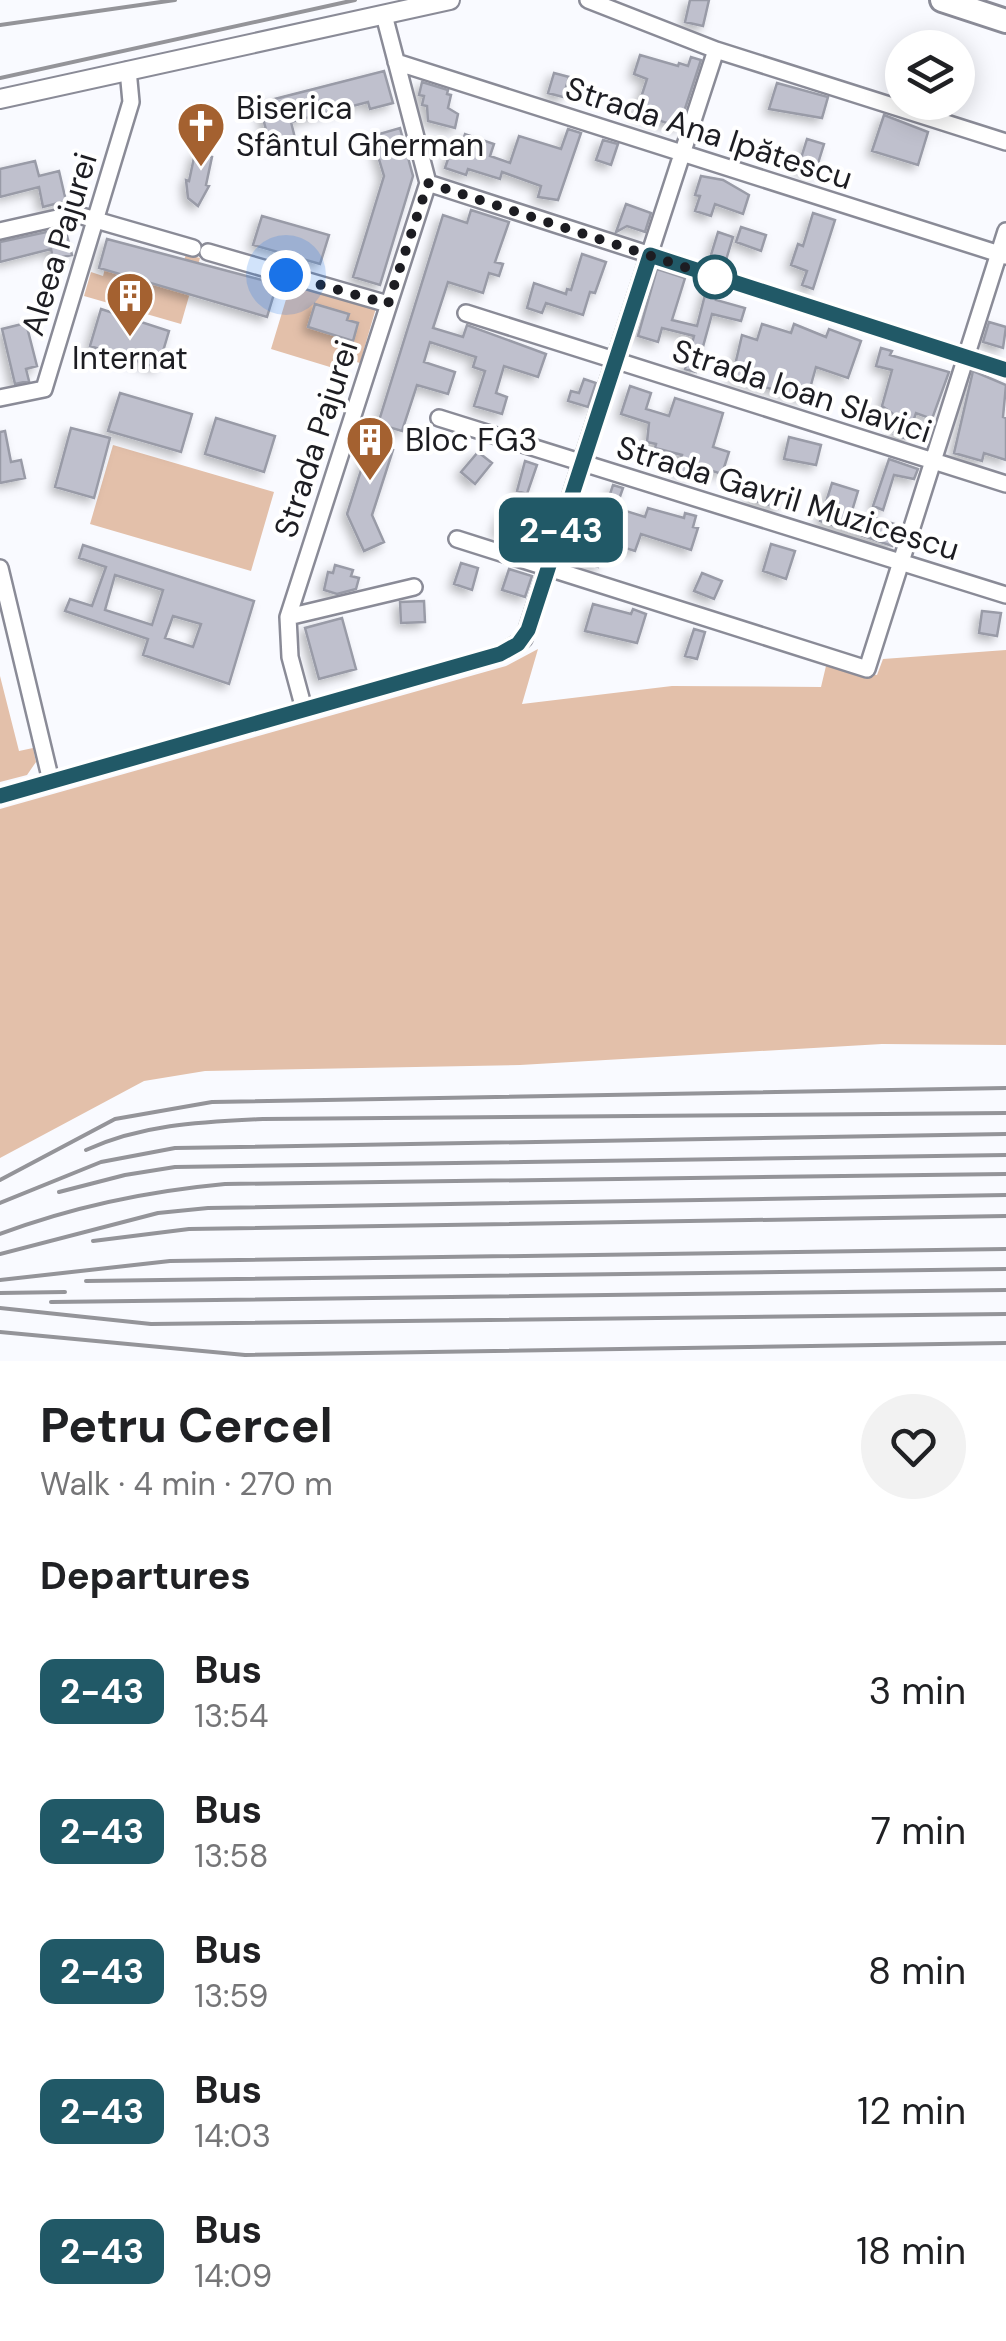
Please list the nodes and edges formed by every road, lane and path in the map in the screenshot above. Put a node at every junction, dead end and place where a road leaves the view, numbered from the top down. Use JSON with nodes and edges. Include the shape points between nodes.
{"nodes":[{"id":1,"x":450,"y":0,"type":"edge"},
{"id":2,"x":588,"y":0,"type":"edge"},
{"id":3,"x":942,"y":0,"type":"edge"},
{"id":4,"x":979,"y":0,"type":"edge"},
{"id":5,"x":1006,"y":9,"type":"edge"},
{"id":6,"x":384,"y":16,"type":"junction"},
{"id":7,"x":1006,"y":20,"type":"edge"},
{"id":8,"x":716,"y":50,"type":"junction"},
{"id":9,"x":396,"y":62,"type":"junction"},
{"id":10,"x":128,"y":70,"type":"junction"},
{"id":11,"x":0,"y":99,"type":"edge"},
{"id":12,"x":1006,"y":142,"type":"edge"},
{"id":13,"x":682,"y":153,"type":"junction"},
{"id":14,"x":428,"y":183,"type":"junction"},
{"id":15,"x":95,"y":220,"type":"junction"},
{"id":16,"x":0,"y":231,"type":"edge"},
{"id":17,"x":1006,"y":232,"type":"edge"},
{"id":18,"x":650,"y":255,"type":"junction"},
{"id":19,"x":1002,"y":255,"type":"edge"},
{"id":20,"x":388,"y":304,"type":"junction"},
{"id":21,"x":466,"y":313,"type":"dead end"},
{"id":22,"x":966,"y":357,"type":"junction"},
{"id":23,"x":615,"y":360,"type":"junction"},
{"id":24,"x":1006,"y":370,"type":"edge"},
{"id":25,"x":0,"y":398,"type":"edge"},
{"id":26,"x":439,"y":418,"type":"dead end"},
{"id":27,"x":933,"y":461,"type":"junction"},
{"id":28,"x":582,"y":463,"type":"junction"},
{"id":29,"x":1006,"y":484,"type":"edge"},
{"id":30,"x":457,"y":539,"type":"dead end"},
{"id":31,"x":901,"y":562,"type":"junction"},
{"id":32,"x":0,"y":568,"type":"edge"},
{"id":33,"x":549,"y":568,"type":"junction"},
{"id":34,"x":414,"y":586,"type":"dead end"},
{"id":35,"x":1006,"y":594,"type":"edge"},
{"id":36,"x":5,"y":614,"type":"edge"},
{"id":37,"x":288,"y":617,"type":"junction"},
{"id":38,"x":304,"y":709,"type":"junction"},
{"id":39,"x":51,"y":781,"type":"junction"},
{"id":40,"x":0,"y":796,"type":"edge"}],
"edges":[{"from":1,"to":6,"type":"street"},
{"from":2,"to":8,"type":"street"},
{"from":3,"to":7,"type":"main road"},
{"from":4,"to":5,"type":"main road"},
{"from":6,"to":9,"type":"street"},
{"from":6,"to":10,"type":"street"},
{"from":8,"to":12,"type":"street"},
{"from":8,"to":13,"type":"street"},
{"from":9,"to":13,"type":"street","name":"Strada Ana Ipătescu"},
{"from":9,"to":14,"type":"street"},
{"from":10,"to":11,"type":"street"},
{"from":10,"to":15,"type":"street","name":"Aleea Pajurei","via":[[130,102]]},
{"from":13,"to":18,"type":"street"},
{"from":13,"to":19,"type":"street","name":"Strada Ana Ipătescu"},
{"from":14,"to":18,"type":"street"},
{"from":14,"to":20,"type":"street","name":"Strada Pajurei"},
{"from":15,"to":16,"type":"street","via":[[75,214]]},
{"from":15,"to":20,"type":"street"},
{"from":15,"to":25,"type":"street","name":"Aleea Pajurei","via":[[44,389]]},
{"from":17,"to":19,"type":"street"},
{"from":18,"to":22,"type":"street"},
{"from":18,"to":23,"type":"street"},
{"from":19,"to":22,"type":"street"},
{"from":20,"to":37,"type":"street","name":"Strada Pajurei"},
{"from":21,"to":23,"type":"street","name":"Strada Ioan Slavici"},
{"from":22,"to":24,"type":"street"},
{"from":22,"to":27,"type":"street"},
{"from":23,"to":27,"type":"street","name":"Strada Ioan Slavici"},
{"from":23,"to":28,"type":"street"},
{"from":26,"to":28,"type":"street","name":"Strada Gavril Muzicescu"},
{"from":27,"to":29,"type":"street","name":"Strada Ioan Slavici"},
{"from":27,"to":31,"type":"street"},
{"from":28,"to":31,"type":"street","name":"Strada Gavril Muzicescu"},
{"from":28,"to":33,"type":"street"},
{"from":30,"to":33,"type":"street"},
{"from":31,"to":33,"type":"street","via":[[867,670]]},
{"from":31,"to":35,"type":"street","name":"Strada Gavril Muzicescu"},
{"from":32,"to":36,"type":"street"},
{"from":33,"to":38,"type":"street","via":[[524,639],[500,654]]},
{"from":34,"to":37,"type":"street"},
{"from":36,"to":39,"type":"street"},
{"from":37,"to":38,"type":"street","name":"Strada Pajurei"},
{"from":38,"to":39,"type":"street"},
{"from":39,"to":40,"type":"street"}]}
